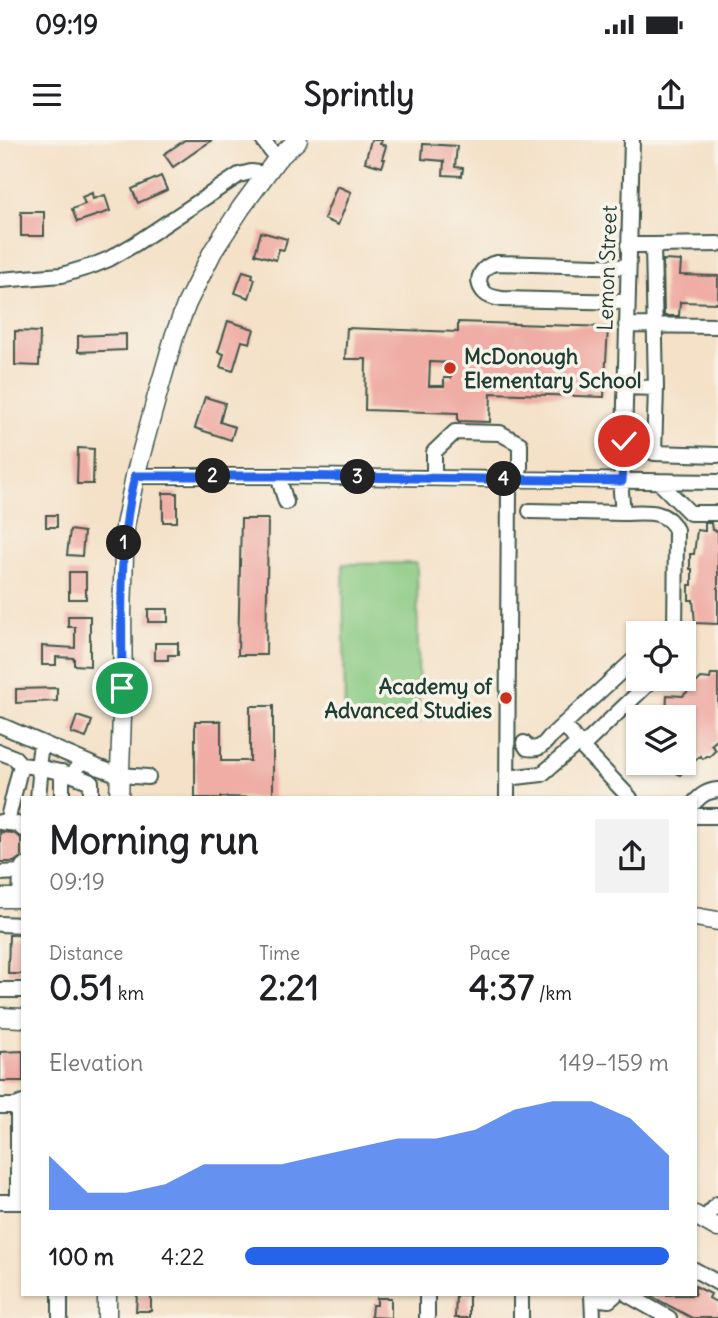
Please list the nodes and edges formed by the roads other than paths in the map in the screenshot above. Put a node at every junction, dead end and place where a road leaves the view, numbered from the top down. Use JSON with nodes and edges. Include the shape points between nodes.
{"nodes":[{"id":1,"x":263,"y":140,"type":"edge"},
{"id":2,"x":299,"y":140,"type":"edge"},
{"id":3,"x":632,"y":140,"type":"edge"},
{"id":4,"x":277,"y":159,"type":"junction"},
{"id":5,"x":266,"y":174,"type":"junction"},
{"id":6,"x":718,"y":244,"type":"edge"},
{"id":7,"x":628,"y":245,"type":"junction"},
{"id":8,"x":653,"y":245,"type":"junction"},
{"id":9,"x":628,"y":267,"type":"junction"},
{"id":10,"x":0,"y":280,"type":"edge"},
{"id":11,"x":627,"y":302,"type":"junction"},
{"id":12,"x":626,"y":325,"type":"junction"},
{"id":13,"x":654,"y":325,"type":"junction"},
{"id":14,"x":718,"y":326,"type":"edge"},
{"id":15,"x":625,"y":387,"type":"junction"},
{"id":16,"x":656,"y":388,"type":"junction"},
{"id":17,"x":718,"y":455,"type":"edge"},
{"id":18,"x":135,"y":476,"type":"junction"},
{"id":19,"x":278,"y":476,"type":"junction"},
{"id":20,"x":434,"y":478,"type":"junction"},
{"id":21,"x":514,"y":480,"type":"junction"},
{"id":22,"x":622,"y":481,"type":"junction"},
{"id":23,"x":659,"y":482,"type":"junction"},
{"id":24,"x":718,"y":482,"type":"edge"},
{"id":25,"x":286,"y":502,"type":"dead end"},
{"id":26,"x":530,"y":511,"type":"dead end"},
{"id":27,"x":622,"y":513,"type":"junction"},
{"id":28,"x":718,"y":513,"type":"edge"},
{"id":29,"x":675,"y":621,"type":"edge"},
{"id":30,"x":626,"y":667,"type":"edge"},
{"id":31,"x":640,"y":691,"type":"edge"},
{"id":32,"x":564,"y":724,"type":"junction"},
{"id":33,"x":1,"y":728,"type":"edge"},
{"id":34,"x":524,"y":743,"type":"dead end"},
{"id":35,"x":578,"y":743,"type":"junction"},
{"id":36,"x":41,"y":744,"type":"junction"},
{"id":37,"x":0,"y":752,"type":"edge"},
{"id":38,"x":81,"y":761,"type":"junction"},
{"id":39,"x":21,"y":765,"type":"junction"},
{"id":40,"x":38,"y":767,"type":"junction"},
{"id":41,"x":68,"y":774,"type":"junction"},
{"id":42,"x":120,"y":775,"type":"junction"},
{"id":43,"x":148,"y":777,"type":"dead end"},
{"id":44,"x":507,"y":778,"type":"junction"},
{"id":45,"x":718,"y":790,"type":"edge"},
{"id":46,"x":38,"y":796,"type":"edge"},
{"id":47,"x":62,"y":796,"type":"edge"},
{"id":48,"x":91,"y":796,"type":"edge"},
{"id":49,"x":119,"y":796,"type":"edge"},
{"id":50,"x":507,"y":796,"type":"edge"},
{"id":51,"x":628,"y":796,"type":"edge"},
{"id":52,"x":697,"y":800,"type":"edge"},
{"id":53,"x":697,"y":816,"type":"edge"},
{"id":54,"x":718,"y":817,"type":"edge"},
{"id":55,"x":4,"y":822,"type":"edge"},
{"id":56,"x":21,"y":827,"type":"edge"},
{"id":57,"x":21,"y":869,"type":"edge"},
{"id":58,"x":0,"y":873,"type":"edge"},
{"id":59,"x":0,"y":898,"type":"edge"},
{"id":60,"x":21,"y":898,"type":"edge"},
{"id":61,"x":697,"y":917,"type":"edge"},
{"id":62,"x":718,"y":921,"type":"edge"},
{"id":63,"x":0,"y":924,"type":"edge"},
{"id":64,"x":21,"y":925,"type":"edge"},
{"id":65,"x":0,"y":990,"type":"edge"},
{"id":66,"x":21,"y":990,"type":"edge"},
{"id":67,"x":0,"y":1017,"type":"edge"},
{"id":68,"x":21,"y":1018,"type":"edge"},
{"id":69,"x":20,"y":1104,"type":"edge"},
{"id":70,"x":0,"y":1106,"type":"edge"},
{"id":71,"x":0,"y":1202,"type":"edge"},
{"id":72,"x":20,"y":1202,"type":"edge"},
{"id":73,"x":718,"y":1204,"type":"edge"},
{"id":74,"x":705,"y":1221,"type":"edge"},
{"id":75,"x":697,"y":1271,"type":"edge"},
{"id":76,"x":718,"y":1283,"type":"edge"},
{"id":77,"x":60,"y":1296,"type":"edge"},
{"id":78,"x":107,"y":1296,"type":"edge"},
{"id":79,"x":427,"y":1296,"type":"edge"},
{"id":80,"x":521,"y":1296,"type":"edge"},
{"id":81,"x":592,"y":1296,"type":"edge"},
{"id":82,"x":614,"y":1296,"type":"edge"},
{"id":83,"x":630,"y":1296,"type":"edge"},
{"id":84,"x":60,"y":1318,"type":"edge"},
{"id":85,"x":107,"y":1318,"type":"edge"},
{"id":86,"x":427,"y":1318,"type":"edge"},
{"id":87,"x":521,"y":1318,"type":"edge"},
{"id":88,"x":593,"y":1318,"type":"edge"},
{"id":89,"x":669,"y":1318,"type":"edge"}],
"edges":[{"from":1,"to":4,"type":"street"},
{"from":2,"to":4,"type":"main road"},
{"from":3,"to":7,"type":"street","name":"Lemon Street"},
{"from":4,"to":5,"type":"main road"},
{"from":5,"to":10,"type":"street","via":[[239,175],[135,244],[92,266],[62,275]]},
{"from":5,"to":18,"type":"main road","via":[[229,224],[187,303]]},
{"from":6,"to":8,"type":"street"},
{"from":7,"to":8,"type":"street"},
{"from":7,"to":9,"type":"street","name":"Lemon Street"},
{"from":8,"to":13,"type":"street"},
{"from":9,"to":11,"type":"street","name":"Lemon Street"},
{"from":9,"to":11,"type":"street","via":[[498,263],[489,264],[480,277],[485,293],[502,299]]},
{"from":11,"to":12,"type":"street","name":"Lemon Street"},
{"from":12,"to":13,"type":"street"},
{"from":12,"to":15,"type":"street","name":"Lemon Street"},
{"from":13,"to":14,"type":"street"},
{"from":13,"to":16,"type":"street"},
{"from":15,"to":16,"type":"street"},
{"from":15,"to":22,"type":"street","name":"Lemon Street"},
{"from":16,"to":17,"type":"street","via":[[654,453]]},
{"from":18,"to":19,"type":"street"},
{"from":18,"to":42,"type":"main road","via":[[123,555]]},
{"from":19,"to":20,"type":"street"},
{"from":19,"to":25,"type":"street"},
{"from":20,"to":21,"type":"street"},
{"from":20,"to":21,"type":"street","via":[[434,452],[456,432],[500,433],[520,444],[520,468]]},
{"from":21,"to":22,"type":"street"},
{"from":21,"to":44,"type":"street","via":[[509,489]]},
{"from":22,"to":23,"type":"street"},
{"from":22,"to":27,"type":"street","name":"Lemon Street"},
{"from":23,"to":24,"type":"street"},
{"from":23,"to":28,"type":"street","via":[[690,513]]},
{"from":26,"to":27,"type":"street"},
{"from":27,"to":29,"type":"street","via":[[663,515],[672,521],[676,530]]},
{"from":30,"to":32,"type":"street"},
{"from":31,"to":35,"type":"street","via":[[586,743]]},
{"from":32,"to":34,"type":"street","via":[[542,747],[535,750]]},
{"from":32,"to":35,"type":"street"},
{"from":33,"to":36,"type":"street"},
{"from":35,"to":44,"type":"street","via":[[542,774]]},
{"from":35,"to":51,"type":"street"},
{"from":36,"to":38,"type":"street"},
{"from":36,"to":40,"type":"street"},
{"from":37,"to":39,"type":"street"},
{"from":38,"to":41,"type":"street"},
{"from":38,"to":42,"type":"street"},
{"from":39,"to":40,"type":"street"},
{"from":39,"to":55,"type":"street"},
{"from":40,"to":41,"type":"street"},
{"from":40,"to":46,"type":"street"},
{"from":41,"to":47,"type":"street"},
{"from":41,"to":48,"type":"street","via":[[91,782]]},
{"from":42,"to":43,"type":"street"},
{"from":42,"to":49,"type":"main road"},
{"from":44,"to":50,"type":"street"},
{"from":45,"to":52,"type":"street"},
{"from":53,"to":54,"type":"street"},
{"from":55,"to":56,"type":"street"},
{"from":57,"to":58,"type":"street"},
{"from":59,"to":60,"type":"main road"},
{"from":61,"to":62,"type":"main road"},
{"from":63,"to":64,"type":"street"},
{"from":65,"to":66,"type":"street"},
{"from":67,"to":68,"type":"main road"},
{"from":69,"to":70,"type":"street"},
{"from":69,"to":72,"type":"street"},
{"from":71,"to":72,"type":"street"},
{"from":73,"to":74,"type":"street"},
{"from":75,"to":76,"type":"street"},
{"from":77,"to":84,"type":"street"},
{"from":78,"to":85,"type":"main road"},
{"from":79,"to":86,"type":"street"},
{"from":80,"to":87,"type":"street"},
{"from":81,"to":82,"type":"street","via":[[609,1300]]},
{"from":81,"to":88,"type":"street"},
{"from":83,"to":89,"type":"street"}]}
